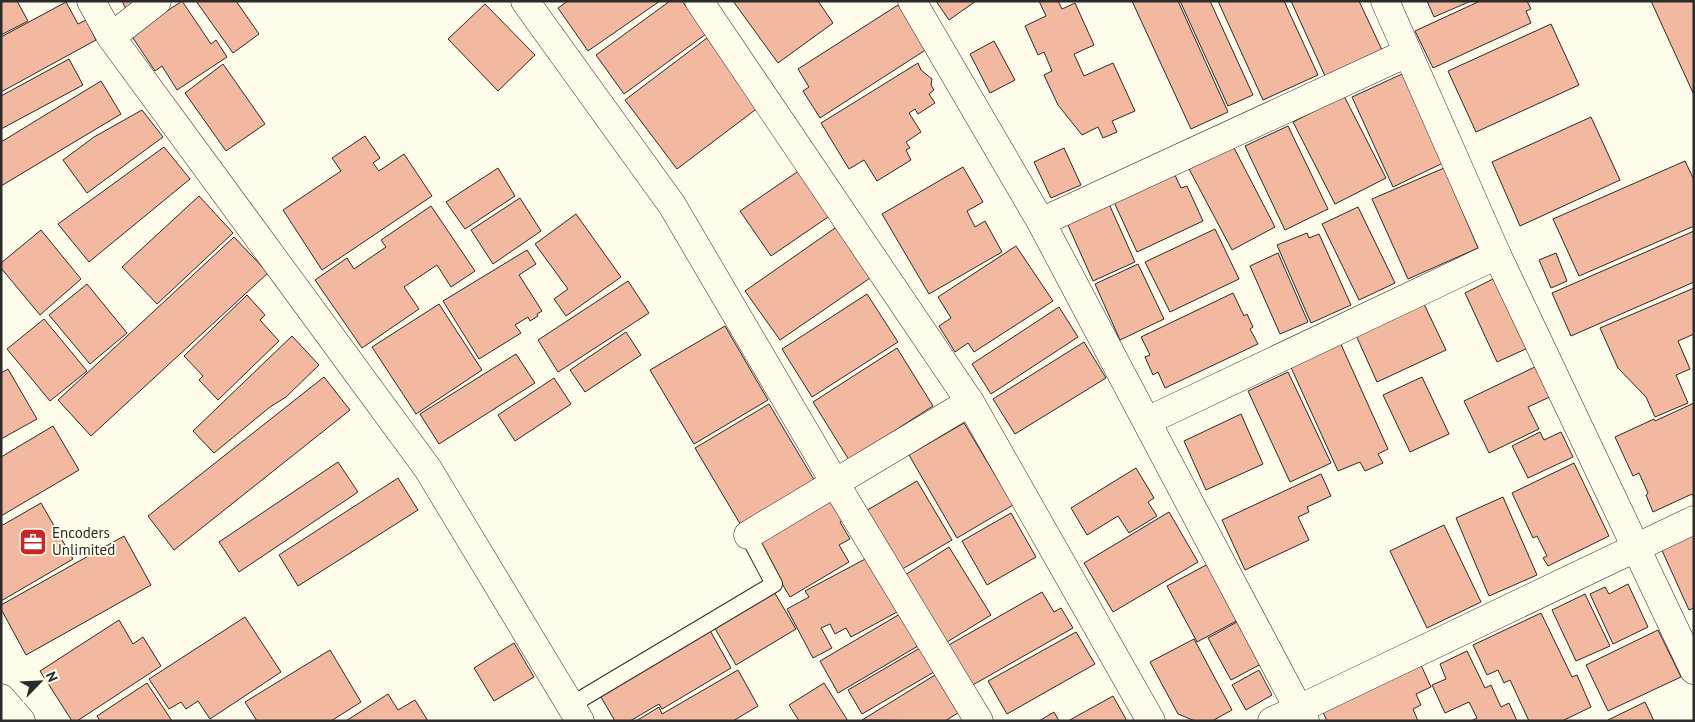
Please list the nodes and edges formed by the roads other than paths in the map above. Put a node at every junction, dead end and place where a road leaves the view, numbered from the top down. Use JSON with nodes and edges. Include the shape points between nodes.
{"nodes":[{"id":1,"x":91,"y":1,"type":"edge"},
{"id":2,"x":157,"y":1,"type":"edge"},
{"id":3,"x":525,"y":1,"type":"edge"},
{"id":4,"x":699,"y":1,"type":"edge"},
{"id":5,"x":912,"y":1,"type":"edge"},
{"id":6,"x":1385,"y":1,"type":"edge"},
{"id":7,"x":111,"y":37,"type":"junction"},
{"id":8,"x":1407,"y":53,"type":"junction"},
{"id":9,"x":1041,"y":222,"type":"junction"},
{"id":10,"x":1497,"y":255,"type":"junction"},
{"id":11,"x":970,"y":402,"type":"junction"},
{"id":12,"x":1147,"y":421,"type":"junction"},
{"id":13,"x":835,"y":483,"type":"junction"},
{"id":14,"x":1694,"y":520,"type":"edge"},
{"id":15,"x":748,"y":536,"type":"joint"},
{"id":16,"x":1635,"y":548,"type":"junction"},
{"id":17,"x":1694,"y":670,"type":"edge"},
{"id":18,"x":1,"y":698,"type":"edge"},
{"id":19,"x":575,"y":715,"type":"edge"},
{"id":20,"x":1302,"y":715,"type":"edge"},
{"id":21,"x":22,"y":721,"type":"edge"},
{"id":22,"x":979,"y":721,"type":"edge"},
{"id":23,"x":1151,"y":721,"type":"edge"},
{"id":24,"x":1272,"y":721,"type":"edge"}],
"edges":[{"from":1,"to":7,"type":"street"},
{"from":2,"to":7,"type":"street"},
{"from":3,"to":13,"type":"street","via":[[672,205]]},
{"from":4,"to":11,"type":"street"},
{"from":5,"to":9,"type":"street"},
{"from":6,"to":8,"type":"street"},
{"from":7,"to":19,"type":"street","via":[[428,469]]},
{"from":8,"to":9,"type":"street"},
{"from":8,"to":10,"type":"street"},
{"from":9,"to":12,"type":"street"},
{"from":10,"to":12,"type":"street"},
{"from":10,"to":16,"type":"street"},
{"from":11,"to":13,"type":"street"},
{"from":11,"to":23,"type":"street"},
{"from":12,"to":20,"type":"street"},
{"from":13,"to":15,"type":"street"},
{"from":13,"to":22,"type":"street"},
{"from":14,"to":16,"type":"street"},
{"from":15,"to":19,"type":"lane","via":[[774,584]]},
{"from":16,"to":17,"type":"street"},
{"from":16,"to":20,"type":"street"},
{"from":18,"to":21,"type":"street"},
{"from":20,"to":24,"type":"street"}]}
